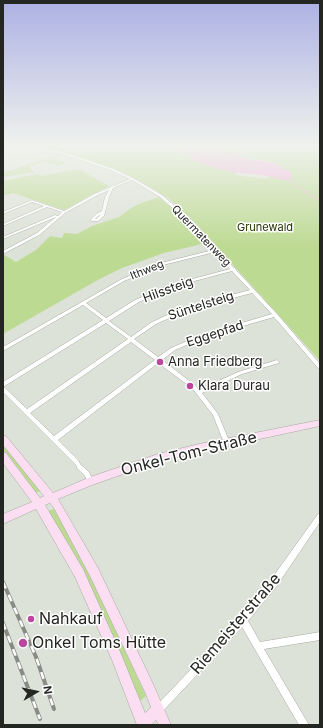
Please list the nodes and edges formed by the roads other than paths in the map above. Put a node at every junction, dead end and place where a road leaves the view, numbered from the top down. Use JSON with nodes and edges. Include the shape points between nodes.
{"nodes":[{"id":1,"x":132,"y":179,"type":"joint"},
{"id":2,"x":114,"y":186,"type":"junction"},
{"id":3,"x":47,"y":206,"type":"junction"},
{"id":4,"x":64,"y":212,"type":"junction"},
{"id":5,"x":103,"y":212,"type":"dead end"},
{"id":6,"x":3,"y":213,"type":"edge"},
{"id":7,"x":3,"y":225,"type":"edge"},
{"id":8,"x":3,"y":238,"type":"edge"},
{"id":9,"x":216,"y":250,"type":"junction"},
{"id":10,"x":3,"y":254,"type":"edge"},
{"id":11,"x":234,"y":270,"type":"junction"},
{"id":12,"x":253,"y":290,"type":"junction"},
{"id":13,"x":83,"y":303,"type":"junction"},
{"id":14,"x":275,"y":315,"type":"junction"},
{"id":15,"x":106,"y":320,"type":"junction"},
{"id":16,"x":131,"y":339,"type":"junction"},
{"id":17,"x":3,"y":349,"type":"edge"},
{"id":18,"x":159,"y":360,"type":"junction"},
{"id":19,"x":278,"y":362,"type":"dead end"},
{"id":20,"x":320,"y":367,"type":"edge"},
{"id":21,"x":3,"y":385,"type":"edge"},
{"id":22,"x":3,"y":390,"type":"edge"},
{"id":23,"x":199,"y":392,"type":"junction"},
{"id":24,"x":27,"y":412,"type":"junction"},
{"id":25,"x":320,"y":423,"type":"edge"},
{"id":26,"x":3,"y":439,"type":"edge"},
{"id":27,"x":54,"y":440,"type":"junction"},
{"id":28,"x":227,"y":443,"type":"junction"},
{"id":29,"x":3,"y":456,"type":"edge"},
{"id":30,"x":90,"y":481,"type":"junction"},
{"id":31,"x":51,"y":498,"type":"junction"},
{"id":32,"x":38,"y":503,"type":"junction"},
{"id":33,"x":320,"y":516,"type":"edge"},
{"id":34,"x":3,"y":519,"type":"edge"},
{"id":35,"x":243,"y":621,"type":"junction"},
{"id":36,"x":320,"y":636,"type":"edge"},
{"id":37,"x":259,"y":646,"type":"junction"},
{"id":38,"x":158,"y":710,"type":"junction"},
{"id":39,"x":143,"y":725,"type":"edge"},
{"id":40,"x":165,"y":725,"type":"edge"},
{"id":41,"x":304,"y":725,"type":"edge"}],
"edges":[{"from":1,"to":2,"type":"street"},
{"from":1,"to":9,"type":"street","name":"Quermatenweg","via":[[157,193],[179,210]]},
{"from":2,"to":4,"type":"street"},
{"from":2,"to":5,"type":"street","via":[[107,197]]},
{"from":3,"to":4,"type":"street"},
{"from":3,"to":6,"type":"street","via":[[32,201]]},
{"from":3,"to":7,"type":"street"},
{"from":4,"to":8,"type":"street"},
{"from":4,"to":10,"type":"street","via":[[38,234]]},
{"from":9,"to":11,"type":"street","name":"Quermatenweg"},
{"from":9,"to":13,"type":"street","name":"Ithweg","via":[[152,267],[115,284]]},
{"from":11,"to":12,"type":"street","name":"Quermatenweg"},
{"from":11,"to":15,"type":"street","name":"Hilssteig","via":[[165,288]]},
{"from":12,"to":14,"type":"street","name":"Quermatenweg"},
{"from":12,"to":16,"type":"street","name":"Süntelsteig","via":[[176,312]]},
{"from":13,"to":15,"type":"street"},
{"from":13,"to":17,"type":"street","name":"Ithweg"},
{"from":14,"to":18,"type":"street","name":"Eggepfad","via":[[186,343]]},
{"from":14,"to":20,"type":"street","name":"Quermatenweg"},
{"from":15,"to":16,"type":"street"},
{"from":15,"to":21,"type":"street","name":"Hilssteig"},
{"from":16,"to":18,"type":"street"},
{"from":16,"to":24,"type":"street","name":"Süntelsteig"},
{"from":18,"to":23,"type":"street"},
{"from":18,"to":27,"type":"street","name":"Eggepfad"},
{"from":19,"to":23,"type":"street","via":[[240,373]]},
{"from":22,"to":24,"type":"street"},
{"from":23,"to":28,"type":"street","via":[[215,414]]},
{"from":24,"to":27,"type":"street"},
{"from":25,"to":28,"type":"main road","name":"Onkel-Tom-Straße"},
{"from":26,"to":31,"type":"main road"},
{"from":27,"to":30,"type":"street","via":[[87,474]]},
{"from":28,"to":30,"type":"main road","name":"Onkel-Tom-Straße","via":[[158,458]]},
{"from":29,"to":32,"type":"main road"},
{"from":30,"to":31,"type":"main road","name":"Onkel-Tom-Straße"},
{"from":31,"to":32,"type":"main road","name":"Onkel-Tom-Straße"},
{"from":31,"to":38,"type":"main road","via":[[94,572]]},
{"from":32,"to":34,"type":"main road","name":"Onkel-Tom-Straße"},
{"from":32,"to":39,"type":"main road","via":[[93,600]]},
{"from":33,"to":35,"type":"street","name":"Riemeisterstraße","via":[[299,549]]},
{"from":35,"to":37,"type":"street"},
{"from":35,"to":38,"type":"street","name":"Riemeisterstraße"},
{"from":36,"to":37,"type":"street"},
{"from":37,"to":41,"type":"street"},
{"from":38,"to":39,"type":"main road","name":"Riemeisterstraße"},
{"from":38,"to":40,"type":"main road"}]}
